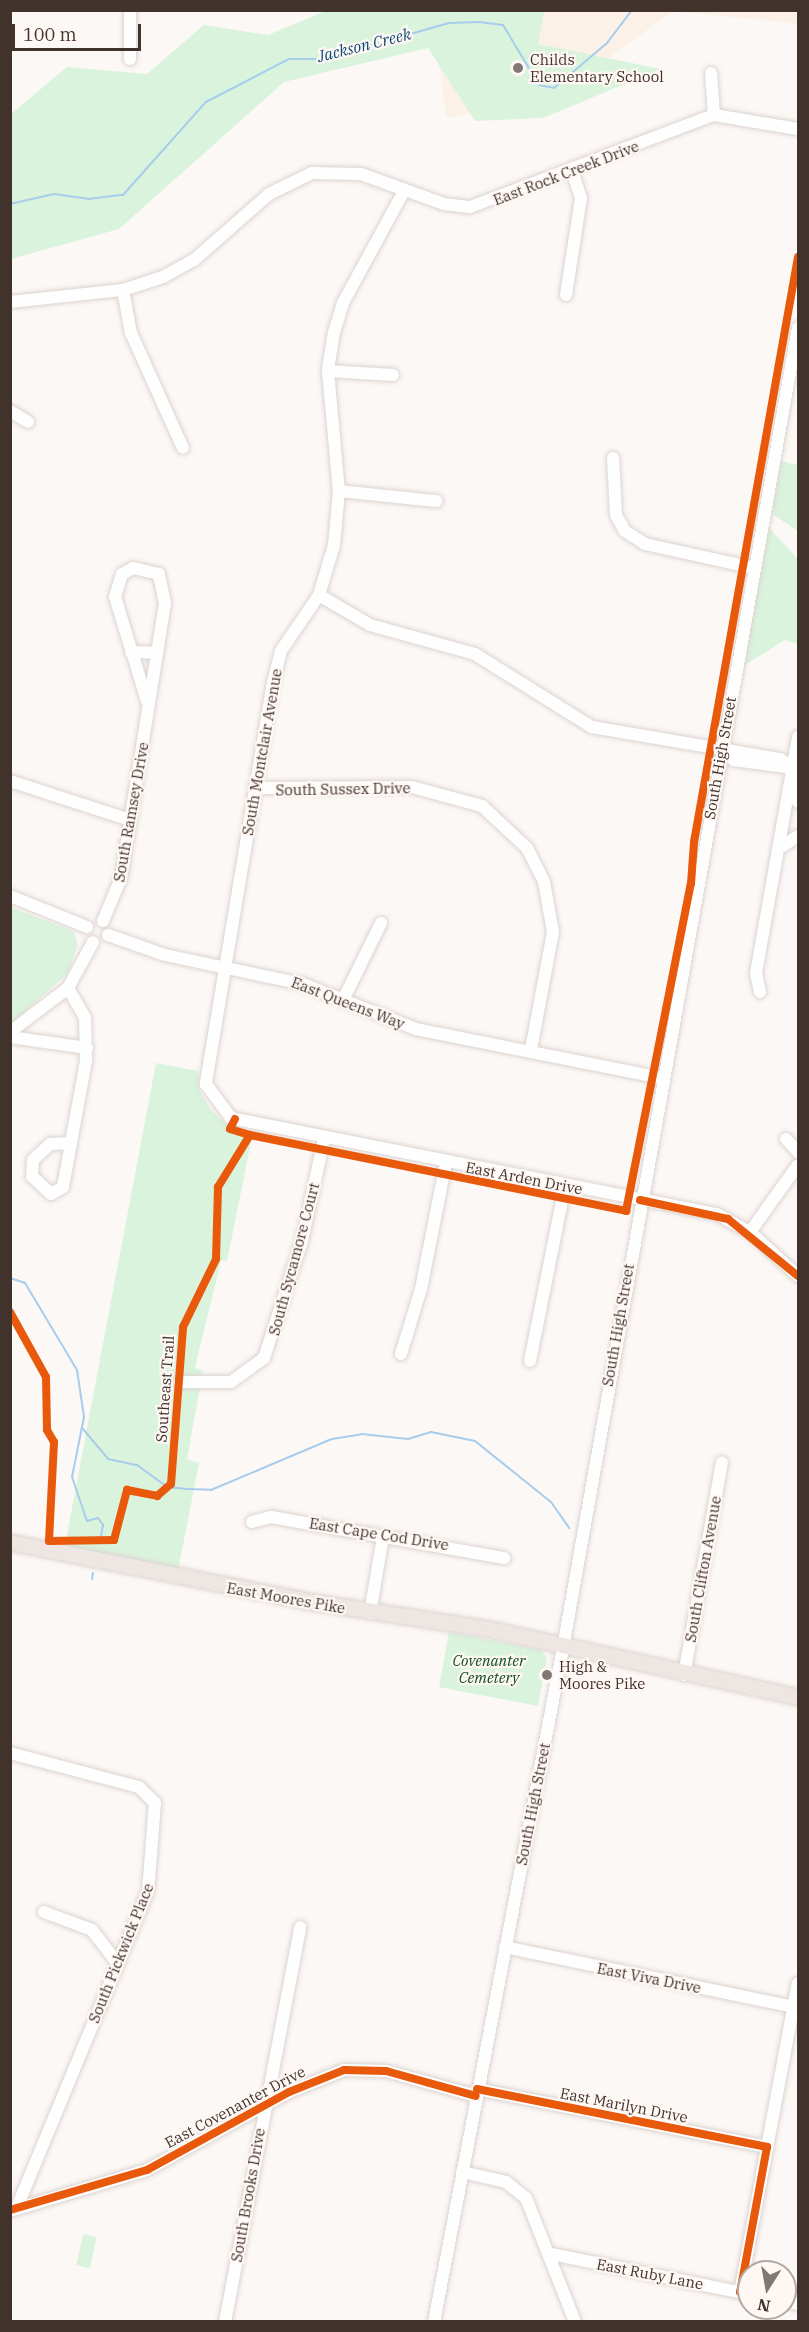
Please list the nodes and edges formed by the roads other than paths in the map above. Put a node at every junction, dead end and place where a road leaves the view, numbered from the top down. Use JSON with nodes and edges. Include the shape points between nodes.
{"nodes":[{"id":1,"x":130,"y":10,"type":"edge"},
{"id":2,"x":130,"y":58,"type":"dead end"},
{"id":3,"x":711,"y":74,"type":"dead end"},
{"id":4,"x":714,"y":116,"type":"junction"},
{"id":5,"x":798,"y":129,"type":"edge"},
{"id":6,"x":572,"y":171,"type":"junction"},
{"id":7,"x":404,"y":191,"type":"junction"},
{"id":8,"x":123,"y":290,"type":"junction"},
{"id":9,"x":566,"y":295,"type":"dead end"},
{"id":10,"x":10,"y":302,"type":"edge"},
{"id":11,"x":798,"y":328,"type":"edge"},
{"id":12,"x":328,"y":371,"type":"junction"},
{"id":13,"x":393,"y":375,"type":"dead end"},
{"id":14,"x":10,"y":411,"type":"edge"},
{"id":15,"x":28,"y":422,"type":"dead end"},
{"id":16,"x":183,"y":448,"type":"dead end"},
{"id":17,"x":614,"y":458,"type":"dead end"},
{"id":18,"x":339,"y":491,"type":"junction"},
{"id":19,"x":436,"y":501,"type":"dead end"},
{"id":20,"x":754,"y":567,"type":"junction"},
{"id":21,"x":320,"y":595,"type":"junction"},
{"id":22,"x":131,"y":652,"type":"junction"},
{"id":23,"x":156,"y":653,"type":"junction"},
{"id":24,"x":147,"y":701,"type":"junction"},
{"id":25,"x":798,"y":737,"type":"edge"},
{"id":26,"x":722,"y":751,"type":"junction"},
{"id":27,"x":793,"y":768,"type":"junction"},
{"id":28,"x":10,"y":781,"type":"edge"},
{"id":29,"x":255,"y":788,"type":"junction"},
{"id":30,"x":798,"y":802,"type":"edge"},
{"id":31,"x":130,"y":820,"type":"junction"},
{"id":32,"x":798,"y":836,"type":"edge"},
{"id":33,"x":781,"y":847,"type":"junction"},
{"id":34,"x":10,"y":896,"type":"edge"},
{"id":35,"x":103,"y":921,"type":"junction"},
{"id":36,"x":381,"y":923,"type":"dead end"},
{"id":37,"x":87,"y":927,"type":"junction"},
{"id":38,"x":108,"y":934,"type":"junction"},
{"id":39,"x":93,"y":942,"type":"junction"},
{"id":40,"x":224,"y":966,"type":"junction"},
{"id":41,"x":68,"y":988,"type":"junction"},
{"id":42,"x":760,"y":992,"type":"dead end"},
{"id":43,"x":343,"y":1000,"type":"junction"},
{"id":44,"x":27,"y":1023,"type":"junction"},
{"id":45,"x":10,"y":1032,"type":"edge"},
{"id":46,"x":10,"y":1037,"type":"edge"},
{"id":47,"x":37,"y":1039,"type":"junction"},
{"id":48,"x":87,"y":1048,"type":"junction"},
{"id":49,"x":531,"y":1050,"type":"junction"},
{"id":50,"x":661,"y":1078,"type":"junction"},
{"id":51,"x":231,"y":1118,"type":"joint"},
{"id":52,"x":324,"y":1139,"type":"junction"},
{"id":53,"x":786,"y":1139,"type":"dead end"},
{"id":54,"x":71,"y":1143,"type":"dead end"},
{"id":55,"x":798,"y":1152,"type":"edge"},
{"id":56,"x":446,"y":1163,"type":"junction"},
{"id":57,"x":798,"y":1165,"type":"edge"},
{"id":58,"x":565,"y":1186,"type":"junction"},
{"id":59,"x":640,"y":1200,"type":"junction"},
{"id":60,"x":750,"y":1232,"type":"junction"},
{"id":61,"x":798,"y":1276,"type":"edge"},
{"id":62,"x":401,"y":1354,"type":"dead end"},
{"id":63,"x":530,"y":1361,"type":"dead end"},
{"id":64,"x":180,"y":1382,"type":"dead end"},
{"id":65,"x":722,"y":1462,"type":"dead end"},
{"id":66,"x":252,"y":1522,"type":"dead end"},
{"id":67,"x":383,"y":1537,"type":"junction"},
{"id":68,"x":10,"y":1542,"type":"edge"},
{"id":69,"x":504,"y":1558,"type":"dead end"},
{"id":70,"x":370,"y":1613,"type":"junction"},
{"id":71,"x":563,"y":1648,"type":"junction"},
{"id":72,"x":684,"y":1676,"type":"junction"},
{"id":73,"x":798,"y":1697,"type":"edge"},
{"id":74,"x":10,"y":1753,"type":"edge"},
{"id":75,"x":44,"y":1912,"type":"dead end"},
{"id":76,"x":300,"y":1927,"type":"dead end"},
{"id":77,"x":505,"y":1947,"type":"junction"},
{"id":78,"x":118,"y":1964,"type":"junction"},
{"id":79,"x":798,"y":1983,"type":"edge"},
{"id":80,"x":794,"y":2007,"type":"junction"},
{"id":81,"x":785,"y":2055,"type":"junction"},
{"id":82,"x":798,"y":2057,"type":"edge"},
{"id":83,"x":476,"y":2092,"type":"junction"},
{"id":84,"x":264,"y":2105,"type":"junction"},
{"id":85,"x":766,"y":2147,"type":"junction"},
{"id":86,"x":462,"y":2172,"type":"junction"},
{"id":87,"x":14,"y":2210,"type":"edge"},
{"id":88,"x":552,"y":2254,"type":"junction"},
{"id":89,"x":749,"y":2260,"type":"edge"},
{"id":90,"x":737,"y":2292,"type":"edge"},
{"id":91,"x":225,"y":2322,"type":"edge"},
{"id":92,"x":434,"y":2322,"type":"edge"},
{"id":93,"x":575,"y":2322,"type":"edge"}],
"edges":[{"from":1,"to":2,"type":"street"},
{"from":3,"to":4,"type":"street"},
{"from":4,"to":5,"type":"street","name":"East Rock Creek Drive"},
{"from":4,"to":6,"type":"street","name":"East Rock Creek Drive"},
{"from":6,"to":7,"type":"street","name":"East Rock Creek Drive","via":[[470,207]]},
{"from":6,"to":9,"type":"street","via":[[581,198]]},
{"from":7,"to":8,"type":"street","name":"East Rock Creek Drive","via":[[361,174],[312,173],[269,194],[194,260]]},
{"from":7,"to":12,"type":"street","name":"South Montclair Avenue","via":[[343,303]]},
{"from":8,"to":10,"type":"street","name":"East Rock Creek Drive"},
{"from":8,"to":16,"type":"street","via":[[131,333]]},
{"from":11,"to":20,"type":"street","name":"South High Street"},
{"from":12,"to":13,"type":"street"},
{"from":12,"to":18,"type":"street","name":"South Montclair Avenue"},
{"from":14,"to":15,"type":"street"},
{"from":17,"to":20,"type":"street","via":[[616,515],[625,531],[645,544]]},
{"from":18,"to":19,"type":"street"},
{"from":18,"to":21,"type":"street","name":"South Montclair Avenue","via":[[334,545]]},
{"from":20,"to":26,"type":"street","name":"South High Street"},
{"from":21,"to":26,"type":"street","via":[[370,625],[475,654],[592,727]]},
{"from":21,"to":29,"type":"street","name":"South Montclair Avenue","via":[[281,651]]},
{"from":22,"to":23,"type":"street"},
{"from":22,"to":23,"type":"street","name":"South Ramsey Drive","via":[[115,597],[122,574],[133,568],[159,574],[165,586]]},
{"from":22,"to":24,"type":"street","name":"South Ramsey Drive"},
{"from":23,"to":24,"type":"street","name":"South Ramsey Drive"},
{"from":24,"to":31,"type":"street","name":"South Ramsey Drive"},
{"from":25,"to":27,"type":"street"},
{"from":26,"to":27,"type":"street","via":[[780,759]]},
{"from":26,"to":50,"type":"street","name":"South High Street"},
{"from":27,"to":30,"type":"street"},
{"from":27,"to":33,"type":"street"},
{"from":28,"to":31,"type":"street"},
{"from":29,"to":40,"type":"street","name":"South Montclair Avenue"},
{"from":29,"to":49,"type":"street","name":"South Sussex Drive","via":[[412,787],[482,806],[527,848],[548,902],[553,932]]},
{"from":31,"to":35,"type":"street","name":"South Ramsey Drive","via":[[121,878]]},
{"from":32,"to":33,"type":"street"},
{"from":33,"to":42,"type":"street","via":[[756,973]]},
{"from":34,"to":37,"type":"street"},
{"from":35,"to":37,"type":"street"},
{"from":35,"to":38,"type":"street"},
{"from":36,"to":43,"type":"street"},
{"from":37,"to":39,"type":"street"},
{"from":38,"to":39,"type":"street"},
{"from":38,"to":40,"type":"street","name":"East Queens Way","via":[[165,955]]},
{"from":39,"to":41,"type":"street"},
{"from":40,"to":43,"type":"street","name":"East Queens Way","via":[[294,982]]},
{"from":40,"to":51,"type":"street","name":"South Montclair Avenue","via":[[206,1084]]},
{"from":41,"to":44,"type":"street"},
{"from":41,"to":48,"type":"street","via":[[82,1007]]},
{"from":43,"to":49,"type":"street","name":"East Queens Way","via":[[416,1029]]},
{"from":44,"to":45,"type":"street"},
{"from":44,"to":47,"type":"street"},
{"from":46,"to":47,"type":"street"},
{"from":47,"to":48,"type":"street"},
{"from":48,"to":54,"type":"street"},
{"from":49,"to":50,"type":"street","name":"East Queens Way"},
{"from":50,"to":59,"type":"street","name":"South High Street"},
{"from":51,"to":52,"type":"street","name":"East Arden Drive"},
{"from":52,"to":56,"type":"street","name":"East Arden Drive"},
{"from":52,"to":64,"type":"street","name":"South Sycamore Court","via":[[302,1241],[264,1358],[231,1382]]},
{"from":53,"to":55,"type":"street"},
{"from":56,"to":58,"type":"street","name":"East Arden Drive"},
{"from":56,"to":62,"type":"street","via":[[421,1290]]},
{"from":57,"to":60,"type":"street"},
{"from":58,"to":59,"type":"street","name":"East Arden Drive"},
{"from":58,"to":63,"type":"street"},
{"from":59,"to":60,"type":"street","name":"East Arden Drive","via":[[717,1214]]},
{"from":59,"to":71,"type":"street","name":"South High Street"},
{"from":60,"to":61,"type":"street","name":"East Arden Drive"},
{"from":65,"to":72,"type":"street","name":"South Clifton Avenue"},
{"from":66,"to":67,"type":"street","name":"East Cape Cod Drive","via":[[270,1517]]},
{"from":67,"to":69,"type":"street","name":"East Cape Cod Drive"},
{"from":67,"to":70,"type":"street"},
{"from":68,"to":70,"type":"main road","name":"East Moores Pike"},
{"from":70,"to":71,"type":"main road","name":"East Moores Pike","via":[[489,1629]]},
{"from":71,"to":72,"type":"main road","name":"East Moores Pike"},
{"from":71,"to":77,"type":"street","name":"South High Street"},
{"from":72,"to":73,"type":"main road","name":"East Moores Pike"},
{"from":74,"to":78,"type":"street","name":"South Pickwick Place","via":[[132,1785],[153,1796],[151,1880]]},
{"from":75,"to":78,"type":"street","via":[[92,1930]]},
{"from":76,"to":84,"type":"street","name":"South Brooks Drive"},
{"from":77,"to":80,"type":"street","name":"East Viva Drive"},
{"from":77,"to":83,"type":"street","name":"South High Street"},
{"from":78,"to":87,"type":"street","name":"South Pickwick Place"},
{"from":79,"to":80,"type":"street"},
{"from":80,"to":81,"type":"street"},
{"from":81,"to":82,"type":"street"},
{"from":81,"to":85,"type":"street"},
{"from":83,"to":84,"type":"street","name":"East Covenanter Drive","via":[[403,2074],[356,2068],[315,2079]]},
{"from":83,"to":85,"type":"street","name":"East Marilyn Drive"},
{"from":83,"to":86,"type":"street","name":"South High Street"},
{"from":84,"to":87,"type":"street","name":"East Covenanter Drive","via":[[147,2169]]},
{"from":84,"to":91,"type":"street","name":"South Brooks Drive"},
{"from":85,"to":89,"type":"street"},
{"from":86,"to":88,"type":"street","via":[[516,2187]]},
{"from":86,"to":92,"type":"street","name":"South High Street"},
{"from":88,"to":90,"type":"street","name":"East Ruby Lane"},
{"from":88,"to":93,"type":"street"}]}
